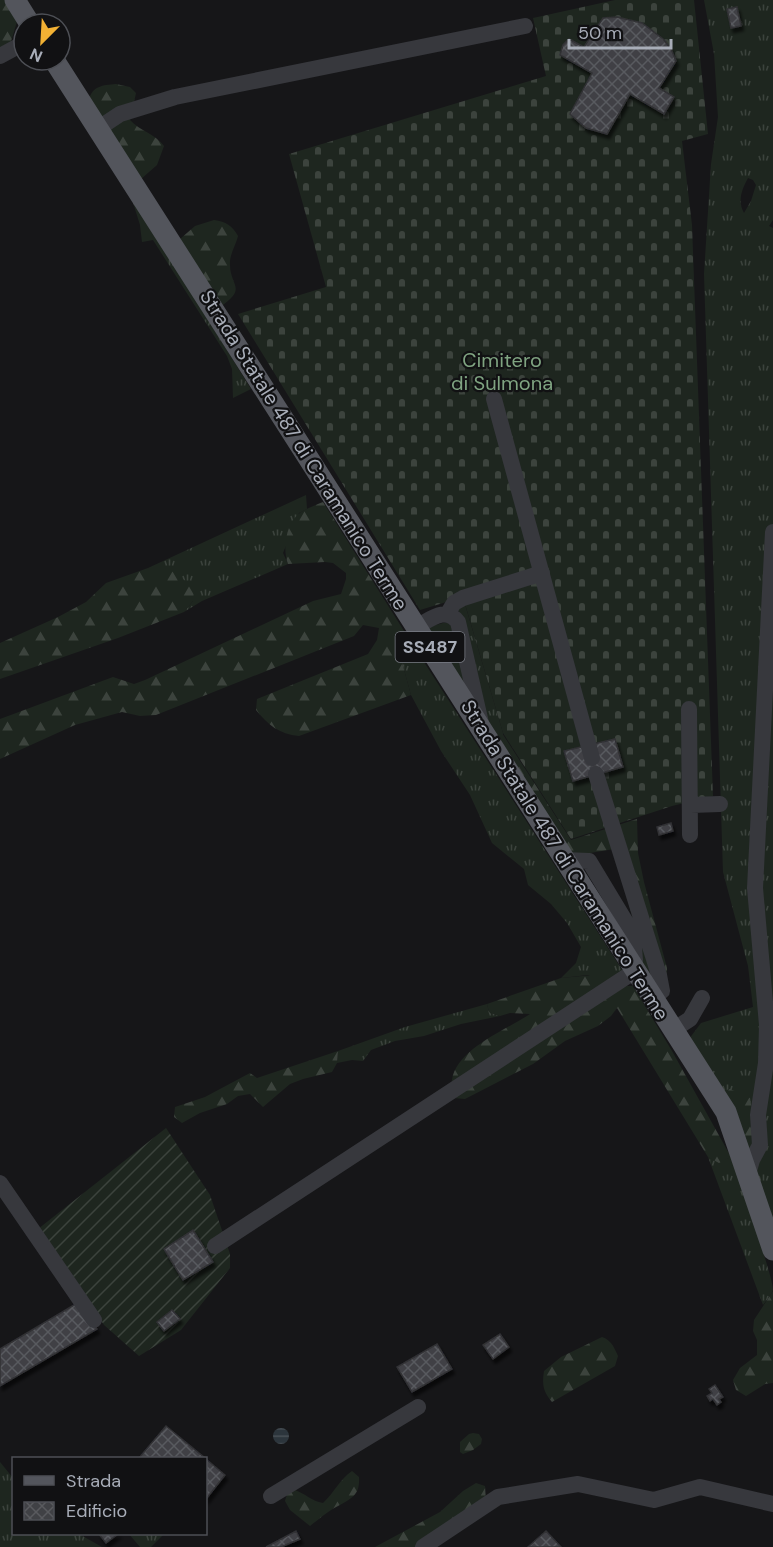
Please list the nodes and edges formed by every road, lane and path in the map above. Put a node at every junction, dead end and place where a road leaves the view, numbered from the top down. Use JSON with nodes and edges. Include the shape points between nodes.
{"nodes":[{"id":1,"x":525,"y":26,"type":"dead end"},
{"id":2,"x":62,"y":72,"type":"edge"},
{"id":3,"x":99,"y":128,"type":"junction"},
{"id":4,"x":495,"y":399,"type":"dead end"},
{"id":5,"x":773,"y":532,"type":"edge"},
{"id":6,"x":542,"y":573,"type":"junction"},
{"id":7,"x":448,"y":613,"type":"junction"},
{"id":8,"x":416,"y":627,"type":"junction"},
{"id":9,"x":689,"y":709,"type":"dead end"},
{"id":10,"x":482,"y":726,"type":"junction"},
{"id":11,"x":720,"y":804,"type":"dead end"},
{"id":12,"x":691,"y":805,"type":"junction"},
{"id":13,"x":690,"y":835,"type":"dead end"},
{"id":14,"x":633,"y":969,"type":"junction"},
{"id":15,"x":653,"y":998,"type":"junction"},
{"id":16,"x":702,"y":998,"type":"dead end"},
{"id":17,"x":673,"y":1030,"type":"junction"},
{"id":18,"x":748,"y":1174,"type":"junction"},
{"id":19,"x":0,"y":1183,"type":"edge"},
{"id":20,"x":215,"y":1246,"type":"dead end"},
{"id":21,"x":773,"y":1250,"type":"edge"},
{"id":22,"x":94,"y":1320,"type":"dead end"},
{"id":23,"x":418,"y":1407,"type":"dead end"},
{"id":24,"x":271,"y":1496,"type":"dead end"},
{"id":25,"x":773,"y":1504,"type":"edge"},
{"id":26,"x":423,"y":1547,"type":"edge"}],
"edges":[{"from":1,"to":3,"type":"street","via":[[174,97],[120,114]]},
{"from":2,"to":3,"type":"main road","name":"Strada Statale 487 di Caramanico Terme","number":"SS487"},
{"from":3,"to":8,"type":"main road","name":"Strada Statale 487 di Caramanico Terme","number":"SS487"},
{"from":4,"to":6,"type":"street"},
{"from":5,"to":18,"type":"street","via":[[755,888],[767,1025],[766,1063],[758,1115],[760,1145]]},
{"from":6,"to":7,"type":"street","via":[[464,598],[454,603]]},
{"from":6,"to":15,"type":"street","via":[[594,766],[659,975],[662,990]]},
{"from":7,"to":8,"type":"street"},
{"from":7,"to":10,"type":"street","via":[[458,622]]},
{"from":8,"to":10,"type":"main road","name":"Strada Statale 487 di Caramanico Terme","number":"SS487"},
{"from":9,"to":12,"type":"street"},
{"from":10,"to":14,"type":"main road","name":"Strada Statale 487 di Caramanico Terme","number":"SS487"},
{"from":11,"to":12,"type":"street"},
{"from":12,"to":13,"type":"street"},
{"from":14,"to":15,"type":"main road","name":"Strada Statale 487 di Caramanico Terme","number":"SS487"},
{"from":14,"to":20,"type":"street"},
{"from":15,"to":17,"type":"main road","name":"Strada Statale 487 di Caramanico Terme","number":"SS487"},
{"from":16,"to":17,"type":"street","via":[[690,1019]]},
{"from":17,"to":18,"type":"main road","name":"Strada Statale 487 di Caramanico Terme","number":"SS487","via":[[726,1112]]},
{"from":18,"to":21,"type":"main road","name":"Strada Statale 487 di Caramanico Terme","number":"SS487"},
{"from":19,"to":22,"type":"street"},
{"from":23,"to":24,"type":"street"},
{"from":25,"to":26,"type":"street","via":[[700,1487],[654,1500],[578,1484],[498,1497]]}]}
